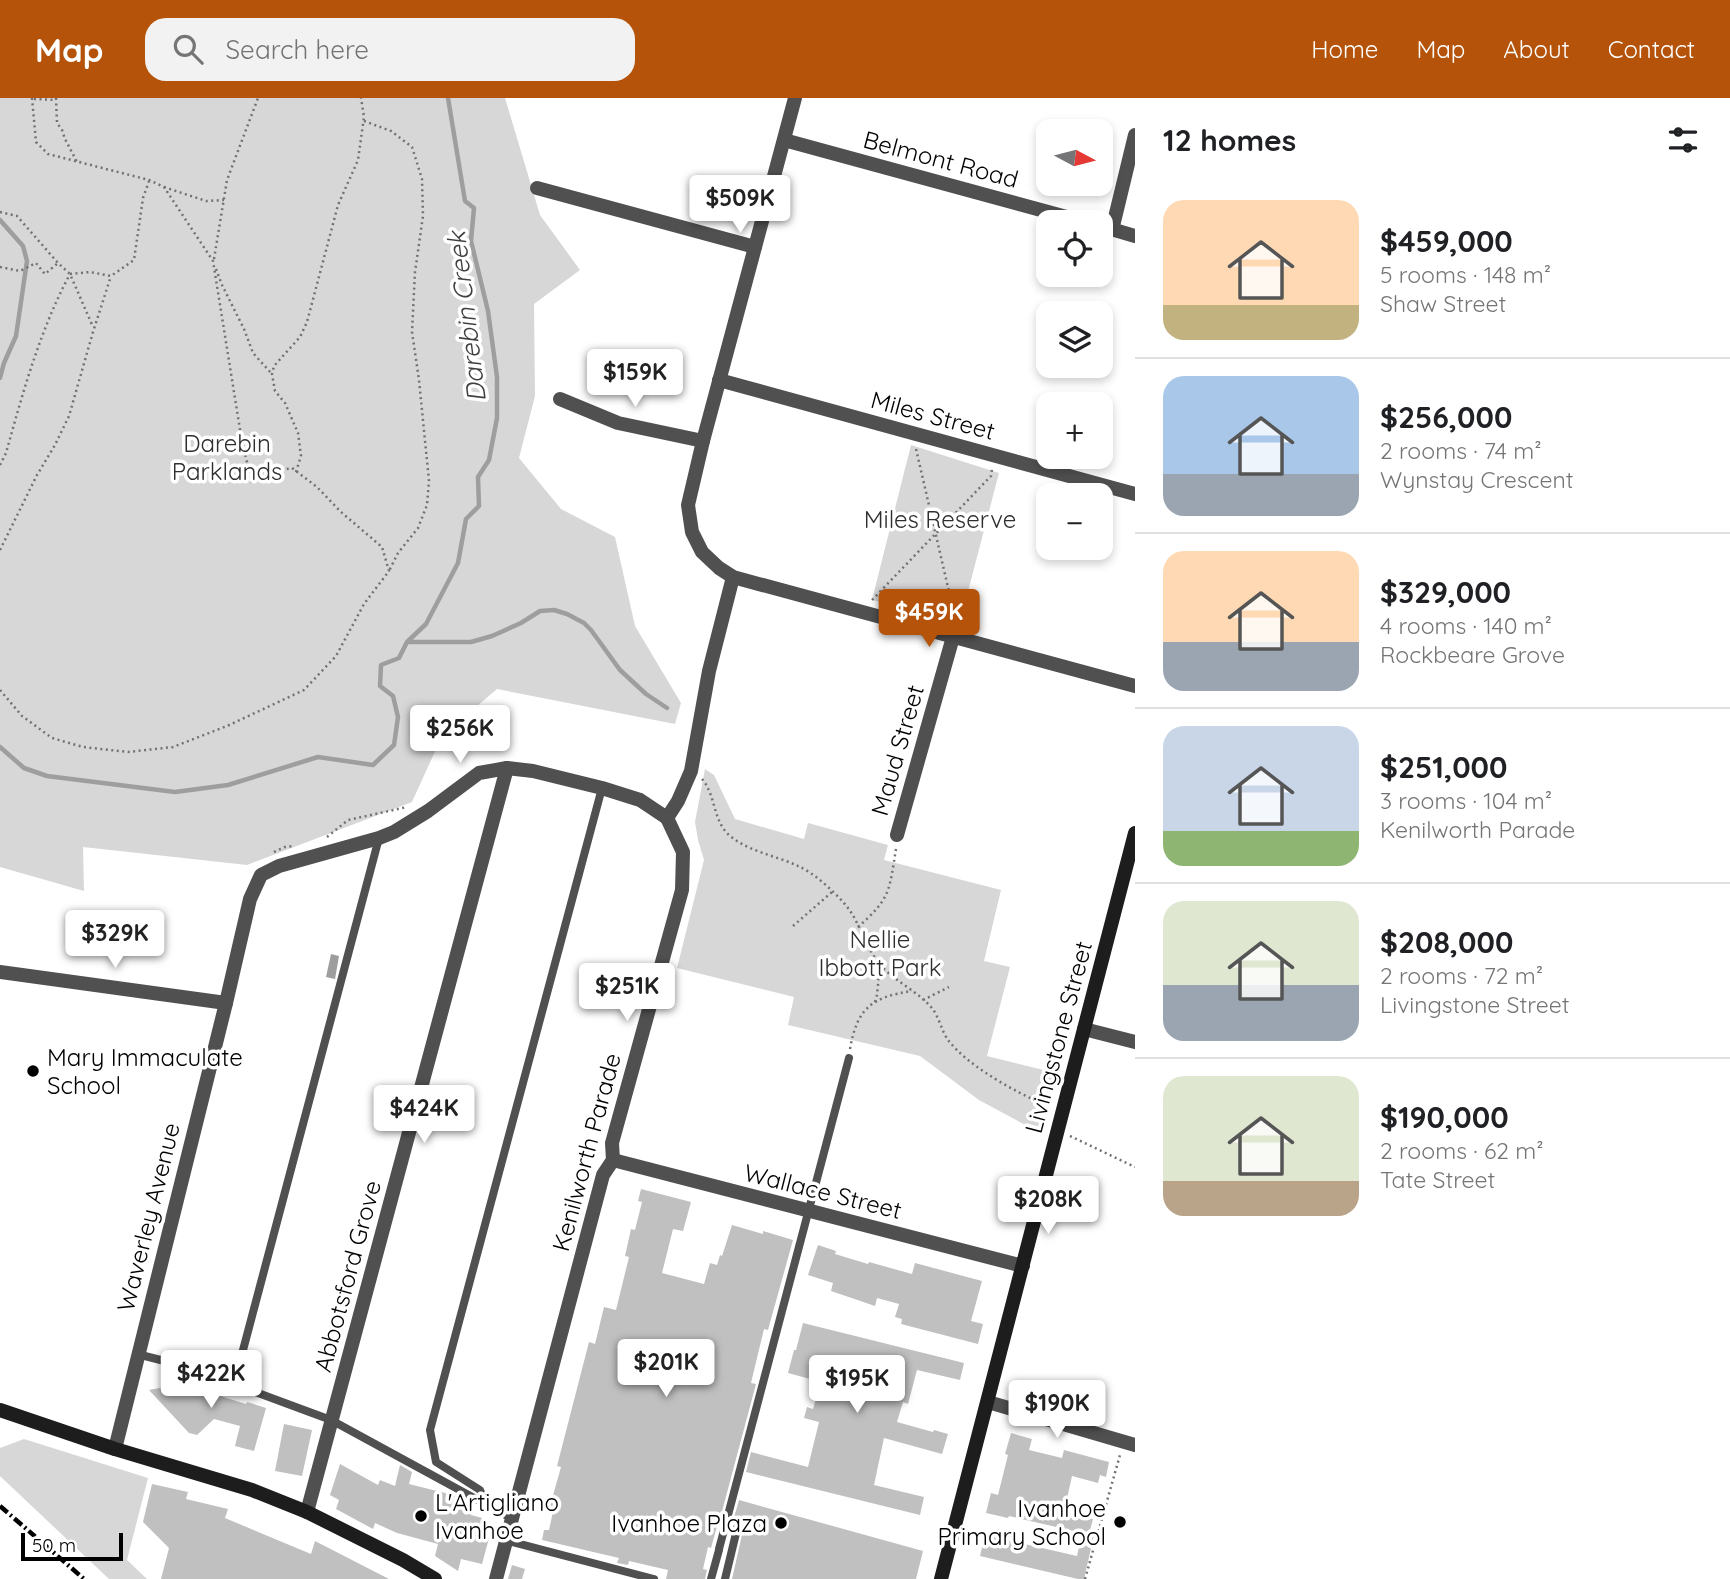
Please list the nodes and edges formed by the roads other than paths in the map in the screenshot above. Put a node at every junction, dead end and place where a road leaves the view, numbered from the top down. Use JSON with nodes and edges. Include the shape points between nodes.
{"nodes":[{"id":1,"x":795,"y":98,"type":"edge"},
{"id":2,"x":1135,"y":135,"type":"edge"},
{"id":3,"x":784,"y":140,"type":"junction"},
{"id":4,"x":537,"y":188,"type":"dead end"},
{"id":5,"x":1041,"y":210,"type":"edge"},
{"id":6,"x":1112,"y":210,"type":"edge"},
{"id":7,"x":1113,"y":230,"type":"edge"},
{"id":8,"x":1135,"y":236,"type":"edge"},
{"id":9,"x":755,"y":247,"type":"junction"},
{"id":10,"x":719,"y":380,"type":"junction"},
{"id":11,"x":560,"y":399,"type":"dead end"},
{"id":12,"x":703,"y":441,"type":"junction"},
{"id":13,"x":1135,"y":494,"type":"edge"},
{"id":14,"x":733,"y":577,"type":"junction"},
{"id":15,"x":954,"y":630,"type":"junction"},
{"id":16,"x":1135,"y":686,"type":"edge"},
{"id":17,"x":507,"y":768,"type":"junction"},
{"id":18,"x":602,"y":788,"type":"junction"},
{"id":19,"x":667,"y":818,"type":"junction"},
{"id":20,"x":1135,"y":832,"type":"edge"},
{"id":21,"x":897,"y":835,"type":"road end"},
{"id":22,"x":379,"y":838,"type":"junction"},
{"id":23,"x":0,"y":972,"type":"edge"},
{"id":24,"x":226,"y":1003,"type":"junction"},
{"id":25,"x":1084,"y":1028,"type":"junction"},
{"id":26,"x":1135,"y":1042,"type":"edge"},
{"id":27,"x":849,"y":1058,"type":"road end"},
{"id":28,"x":613,"y":1160,"type":"junction"},
{"id":29,"x":808,"y":1211,"type":"junction"},
{"id":30,"x":1023,"y":1266,"type":"junction"},
{"id":31,"x":137,"y":1354,"type":"junction"},
{"id":32,"x":237,"y":1374,"type":"junction"},
{"id":33,"x":988,"y":1402,"type":"junction"},
{"id":34,"x":0,"y":1410,"type":"edge"},
{"id":35,"x":331,"y":1420,"type":"junction"},
{"id":36,"x":1129,"y":1443,"type":"edge"},
{"id":37,"x":114,"y":1449,"type":"junction"},
{"id":38,"x":486,"y":1504,"type":"junction"},
{"id":39,"x":307,"y":1512,"type":"junction"},
{"id":40,"x":511,"y":1518,"type":"junction"},
{"id":41,"x":738,"y":1525,"type":"dead end"},
{"id":42,"x":505,"y":1540,"type":"junction"},
{"id":43,"x":430,"y":1578,"type":"edge"},
{"id":44,"x":496,"y":1579,"type":"edge"},
{"id":45,"x":654,"y":1579,"type":"edge"},
{"id":46,"x":711,"y":1579,"type":"edge"},
{"id":47,"x":725,"y":1579,"type":"edge"},
{"id":48,"x":941,"y":1579,"type":"edge"}],
"edges":[{"from":1,"to":3,"type":"street"},
{"from":2,"to":6,"type":"street"},
{"from":3,"to":5,"type":"street","name":"Belmont Road"},
{"from":3,"to":9,"type":"street"},
{"from":4,"to":9,"type":"street"},
{"from":7,"to":8,"type":"street"},
{"from":9,"to":10,"type":"street"},
{"from":10,"to":12,"type":"street"},
{"from":10,"to":13,"type":"street","name":"Miles Street"},
{"from":11,"to":12,"type":"street","via":[[618,423]]},
{"from":12,"to":14,"type":"street","via":[[688,505],[692,532],[702,552]]},
{"from":14,"to":15,"type":"street"},
{"from":14,"to":19,"type":"street","via":[[709,671],[691,771]]},
{"from":15,"to":16,"type":"street"},
{"from":15,"to":21,"type":"street","name":"Maud Street"},
{"from":17,"to":18,"type":"street"},
{"from":17,"to":22,"type":"street","via":[[479,773],[428,811]]},
{"from":17,"to":35,"type":"street","name":"Abbotsford Grove"},
{"from":18,"to":19,"type":"street","via":[[640,800]]},
{"from":18,"to":38,"type":"lane","via":[[430,1430],[436,1462],[480,1490]]},
{"from":19,"to":28,"type":"street","name":"Kenilworth Parade","via":[[683,852],[682,890],[612,1143]]},
{"from":20,"to":25,"type":"main road","name":"Livingstone Street"},
{"from":22,"to":24,"type":"street","name":"Waverley Avenue","via":[[261,875],[250,899]]},
{"from":22,"to":32,"type":"lane"},
{"from":23,"to":24,"type":"street"},
{"from":24,"to":31,"type":"street","name":"Waverley Avenue"},
{"from":25,"to":26,"type":"street"},
{"from":25,"to":30,"type":"main road","name":"Livingstone Street"},
{"from":27,"to":29,"type":"lane"},
{"from":28,"to":29,"type":"street","name":"Wallace Street"},
{"from":28,"to":40,"type":"street","name":"Kenilworth Parade","via":[[603,1175]]},
{"from":29,"to":30,"type":"street","name":"Wallace Street"},
{"from":29,"to":46,"type":"lane"},
{"from":30,"to":33,"type":"main road","name":"Livingstone Street"},
{"from":31,"to":32,"type":"lane"},
{"from":31,"to":37,"type":"street","name":"Waverley Avenue"},
{"from":32,"to":35,"type":"lane","via":[[234,1384]]},
{"from":33,"to":36,"type":"street"},
{"from":33,"to":48,"type":"main road","name":"Livingstone Street"},
{"from":34,"to":37,"type":"main road"},
{"from":35,"to":38,"type":"lane"},
{"from":35,"to":39,"type":"street","name":"Abbotsford Grove"},
{"from":37,"to":39,"type":"main road","via":[[252,1490]]},
{"from":38,"to":40,"type":"lane"},
{"from":39,"to":43,"type":"main road"},
{"from":40,"to":42,"type":"street","name":"Kenilworth Parade"},
{"from":41,"to":47,"type":"lane"},
{"from":42,"to":44,"type":"street","name":"Kenilworth Parade"},
{"from":42,"to":45,"type":"lane"}]}
